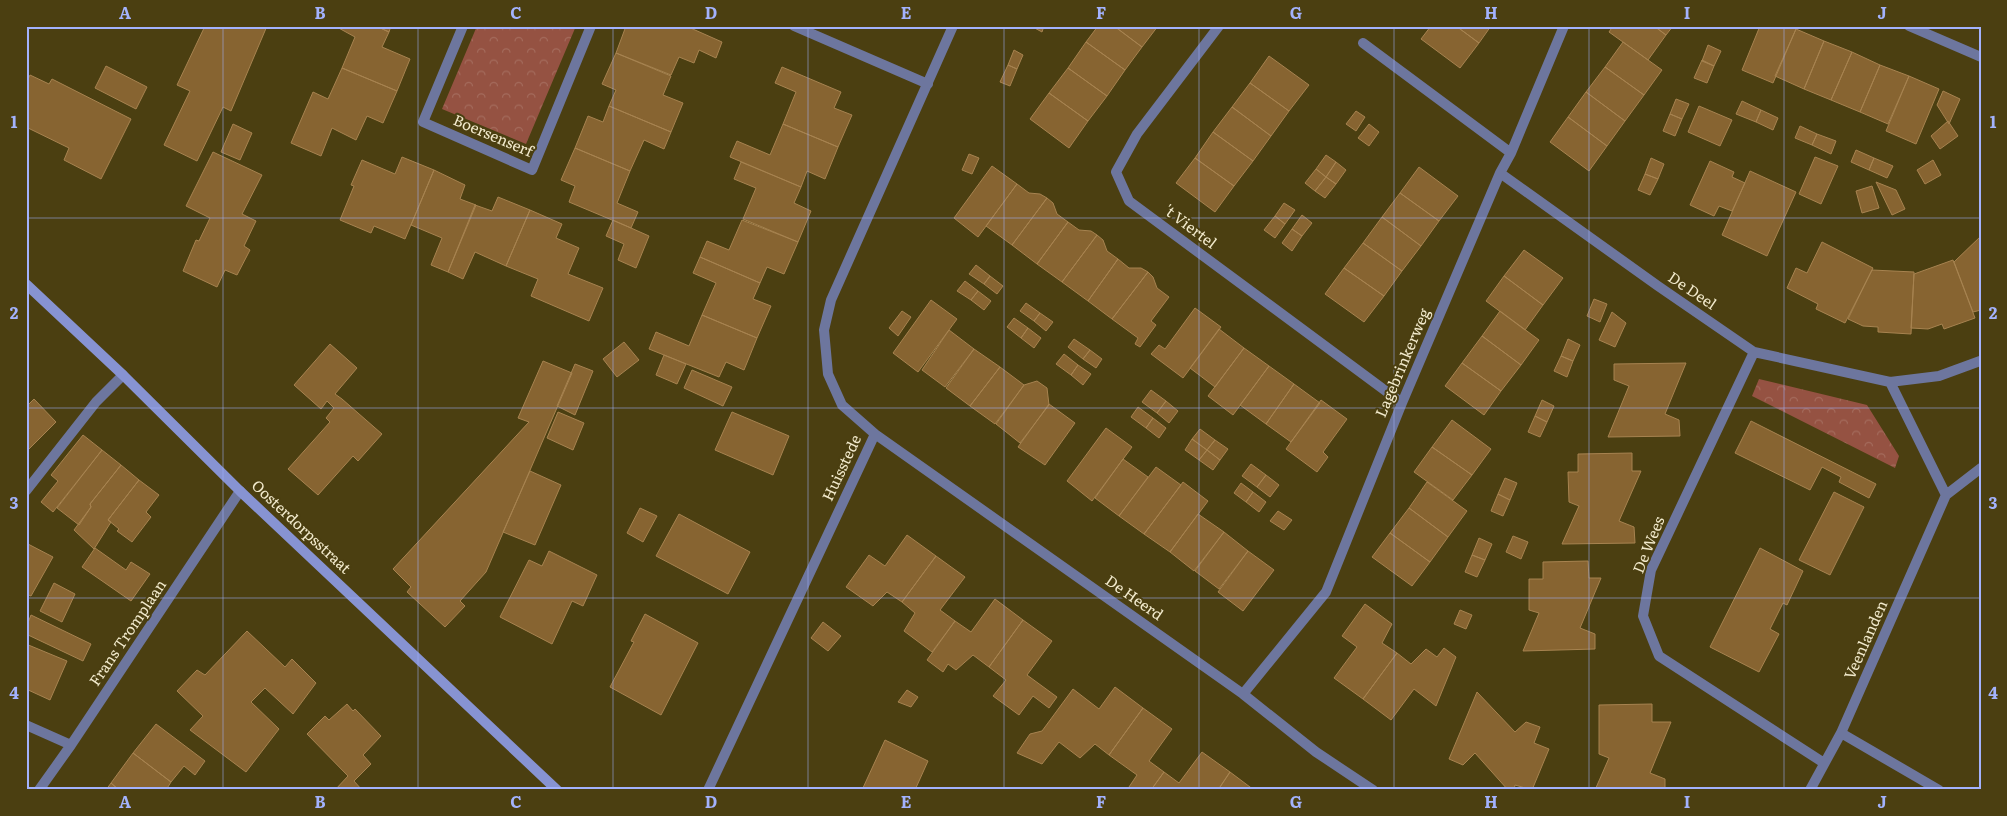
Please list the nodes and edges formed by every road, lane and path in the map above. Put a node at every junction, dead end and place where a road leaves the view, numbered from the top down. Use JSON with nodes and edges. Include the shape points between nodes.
{"nodes":[{"id":1,"x":463,"y":26,"type":"edge"},
{"id":2,"x":591,"y":26,"type":"edge"},
{"id":3,"x":794,"y":26,"type":"edge"},
{"id":4,"x":953,"y":26,"type":"edge"},
{"id":5,"x":1218,"y":26,"type":"edge"},
{"id":6,"x":1564,"y":26,"type":"edge"},
{"id":7,"x":1909,"y":26,"type":"edge"},
{"id":8,"x":1363,"y":42,"type":"dead end"},
{"id":9,"x":1981,"y":57,"type":"edge"},
{"id":10,"x":928,"y":84,"type":"junction"},
{"id":11,"x":1511,"y":154,"type":"junction"},
{"id":12,"x":1500,"y":173,"type":"junction"},
{"id":13,"x":26,"y":284,"type":"edge"},
{"id":14,"x":1754,"y":352,"type":"junction"},
{"id":15,"x":1980,"y":361,"type":"edge"},
{"id":16,"x":123,"y":375,"type":"junction"},
{"id":17,"x":1890,"y":382,"type":"junction"},
{"id":18,"x":1402,"y":403,"type":"junction"},
{"id":19,"x":875,"y":434,"type":"junction"},
{"id":20,"x":1981,"y":468,"type":"edge"},
{"id":21,"x":26,"y":491,"type":"edge"},
{"id":22,"x":240,"y":491,"type":"junction"},
{"id":23,"x":1946,"y":495,"type":"junction"},
{"id":24,"x":1243,"y":694,"type":"junction"},
{"id":25,"x":26,"y":725,"type":"edge"},
{"id":26,"x":1841,"y":733,"type":"junction"},
{"id":27,"x":72,"y":745,"type":"junction"},
{"id":28,"x":1824,"y":764,"type":"junction"},
{"id":29,"x":39,"y":790,"type":"edge"},
{"id":30,"x":557,"y":790,"type":"edge"},
{"id":31,"x":708,"y":790,"type":"edge"},
{"id":32,"x":1373,"y":790,"type":"edge"},
{"id":33,"x":1810,"y":790,"type":"edge"},
{"id":34,"x":1939,"y":790,"type":"edge"}],
"edges":[{"from":1,"to":2,"type":"street","name":"Boersenserf","via":[[423,122],[532,170]]},
{"from":3,"to":10,"type":"street"},
{"from":4,"to":10,"type":"street","name":"Huisstede"},
{"from":5,"to":18,"type":"street","name":"'t Viertel","via":[[1137,134],[1116,172],[1129,200]]},
{"from":6,"to":11,"type":"street","name":"Lagebrinkerweg"},
{"from":7,"to":9,"type":"street"},
{"from":8,"to":11,"type":"street"},
{"from":10,"to":19,"type":"street","name":"Huisstede","via":[[832,300],[824,330],[828,374],[842,405]]},
{"from":11,"to":12,"type":"street","name":"Lagebrinkerweg"},
{"from":12,"to":14,"type":"street","name":"De Deel"},
{"from":12,"to":18,"type":"street","name":"Lagebrinkerweg"},
{"from":13,"to":16,"type":"street","name":"Oosterdorpsstraat"},
{"from":14,"to":17,"type":"street","name":"De Deel"},
{"from":14,"to":28,"type":"street","name":"De Wees","via":[[1651,570],[1643,616],[1659,656]]},
{"from":15,"to":17,"type":"street","name":"De Deel","via":[[1938,376]]},
{"from":16,"to":21,"type":"street","via":[[96,402]]},
{"from":16,"to":22,"type":"street","name":"Oosterdorpsstraat"},
{"from":17,"to":23,"type":"street"},
{"from":18,"to":24,"type":"street","name":"Lagebrinkerweg","via":[[1326,592]]},
{"from":19,"to":24,"type":"street","name":"De Heerd"},
{"from":19,"to":31,"type":"street","name":"Huisstede"},
{"from":20,"to":23,"type":"street","name":"Veenlanden"},
{"from":22,"to":27,"type":"street","name":"Frans Tromplaan"},
{"from":22,"to":30,"type":"street","name":"Oosterdorpsstraat"},
{"from":23,"to":26,"type":"street","name":"Veenlanden"},
{"from":24,"to":32,"type":"street","name":"De Heerd","via":[[1316,752]]},
{"from":25,"to":27,"type":"street"},
{"from":26,"to":28,"type":"street"},
{"from":26,"to":34,"type":"street"},
{"from":27,"to":29,"type":"street","name":"Frans Tromplaan"},
{"from":28,"to":33,"type":"street"}]}
